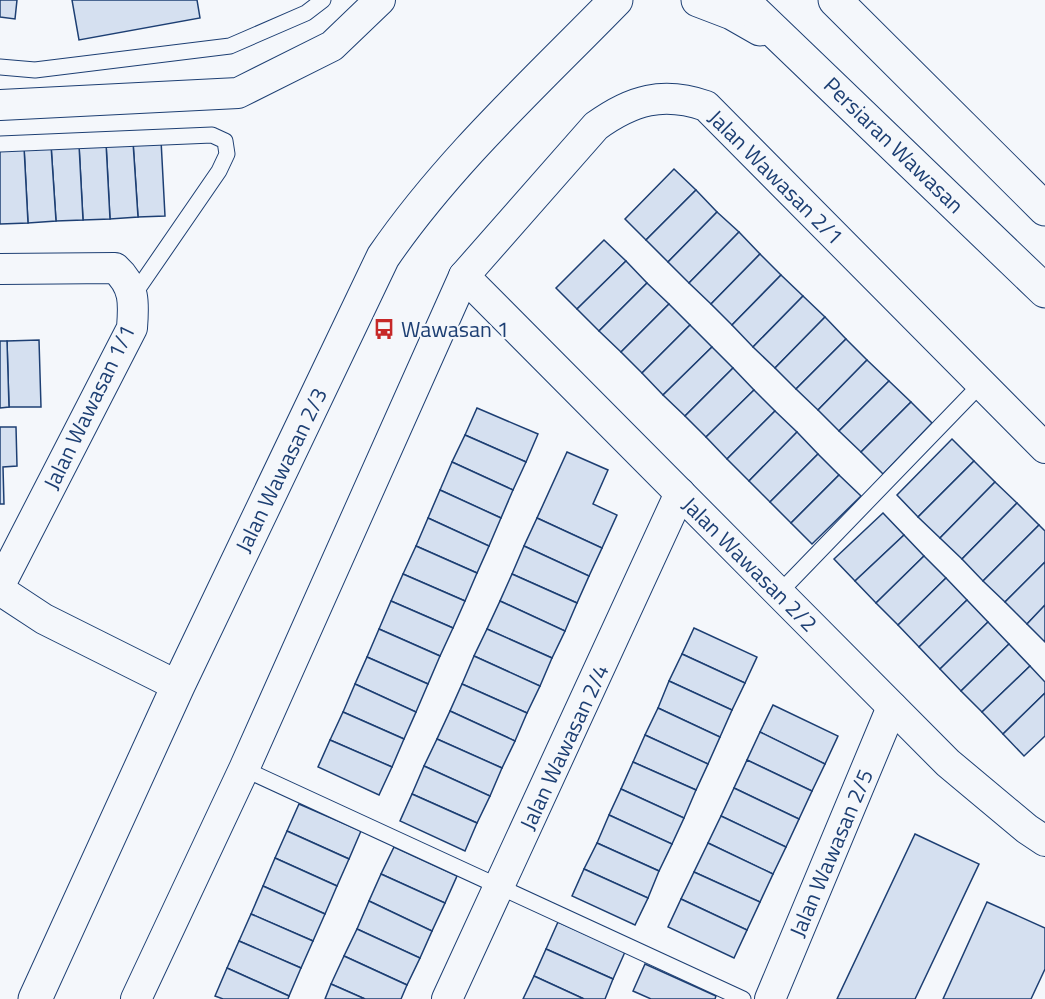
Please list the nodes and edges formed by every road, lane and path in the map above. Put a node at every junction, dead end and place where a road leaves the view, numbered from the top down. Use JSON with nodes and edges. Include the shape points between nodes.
{"nodes":[{"id":1,"x":318,"y":0,"type":"edge"},
{"id":2,"x":322,"y":0,"type":"edge"},
{"id":3,"x":380,"y":0,"type":"edge"},
{"id":4,"x":616,"y":0,"type":"edge"},
{"id":5,"x":698,"y":0,"type":"edge"},
{"id":6,"x":742,"y":0,"type":"edge"},
{"id":7,"x":835,"y":0,"type":"edge"},
{"id":8,"x":306,"y":13,"type":"junction"},
{"id":9,"x":795,"y":51,"type":"junction"},
{"id":10,"x":0,"y":67,"type":"edge"},
{"id":11,"x":0,"y":105,"type":"edge"},
{"id":12,"x":0,"y":144,"type":"edge"},
{"id":13,"x":1045,"y":209,"type":"edge"},
{"id":14,"x":0,"y":268,"type":"edge"},
{"id":15,"x":464,"y":276,"type":"junction"},
{"id":16,"x":1045,"y":291,"type":"edge"},
{"id":17,"x":134,"y":296,"type":"junction"},
{"id":18,"x":981,"y":384,"type":"junction"},
{"id":19,"x":1045,"y":448,"type":"edge"},
{"id":20,"x":680,"y":494,"type":"junction"},
{"id":21,"x":0,"y":585,"type":"edge"},
{"id":22,"x":0,"y":590,"type":"edge"},
{"id":23,"x":779,"y":593,"type":"junction"},
{"id":24,"x":178,"y":686,"type":"junction"},
{"id":25,"x":892,"y":707,"type":"junction"},
{"id":26,"x":244,"y":769,"type":"junction"},
{"id":27,"x":1045,"y":841,"type":"edge"},
{"id":28,"x":500,"y":888,"type":"junction"},
{"id":29,"x":34,"y":999,"type":"edge"},
{"id":30,"x":136,"y":999,"type":"edge"},
{"id":31,"x":447,"y":999,"type":"edge"},
{"id":32,"x":743,"y":999,"type":"edge"},
{"id":33,"x":770,"y":999,"type":"edge"}],
"edges":[{"from":1,"to":8,"type":"lane"},
{"from":2,"to":8,"type":"lane"},
{"from":3,"to":11,"type":"street","via":[[332,46],[238,93]]},
{"from":4,"to":24,"type":"street","name":"Jalan Wawasan 2/3","via":[[475,145],[408,219],[383,257]]},
{"from":5,"to":9,"type":"street","via":[[732,13]]},
{"from":6,"to":9,"type":"street","name":"Persiaran Wawasan"},
{"from":7,"to":13,"type":"street"},
{"from":8,"to":10,"type":"lane","via":[[230,46],[35,70]]},
{"from":9,"to":16,"type":"street","name":"Persiaran Wawasan"},
{"from":12,"to":17,"type":"lane","via":[[212,135],[225,141],[227,154],[219,171]]},
{"from":14,"to":17,"type":"street","name":"Jalan Wawasan 1/1","via":[[115,268]]},
{"from":15,"to":18,"type":"street","name":"Jalan Wawasan 2/1","via":[[596,126],[618,110],[659,98],[683,98],[706,106]]},
{"from":15,"to":20,"type":"street","name":"Jalan Wawasan 2/2"},
{"from":15,"to":26,"type":"street"},
{"from":17,"to":21,"type":"street","name":"Jalan Wawasan 1/1","via":[[132,328]]},
{"from":18,"to":19,"type":"street","name":"Jalan Wawasan 2/1"},
{"from":18,"to":23,"type":"lane"},
{"from":20,"to":23,"type":"street","name":"Jalan Wawasan 2/2"},
{"from":20,"to":28,"type":"street","name":"Jalan Wawasan 2/4"},
{"from":22,"to":24,"type":"street","via":[[44,619]]},
{"from":23,"to":25,"type":"street","name":"Jalan Wawasan 2/2"},
{"from":24,"to":29,"type":"street","name":"Jalan Wawasan 2/3"},
{"from":25,"to":27,"type":"street","name":"Jalan Wawasan 2/2","via":[[948,763]]},
{"from":25,"to":33,"type":"street","name":"Jalan Wawasan 2/5"},
{"from":26,"to":28,"type":"lane"},
{"from":26,"to":30,"type":"street"},
{"from":28,"to":31,"type":"street","name":"Jalan Wawasan 2/4"},
{"from":28,"to":32,"type":"lane"}]}
